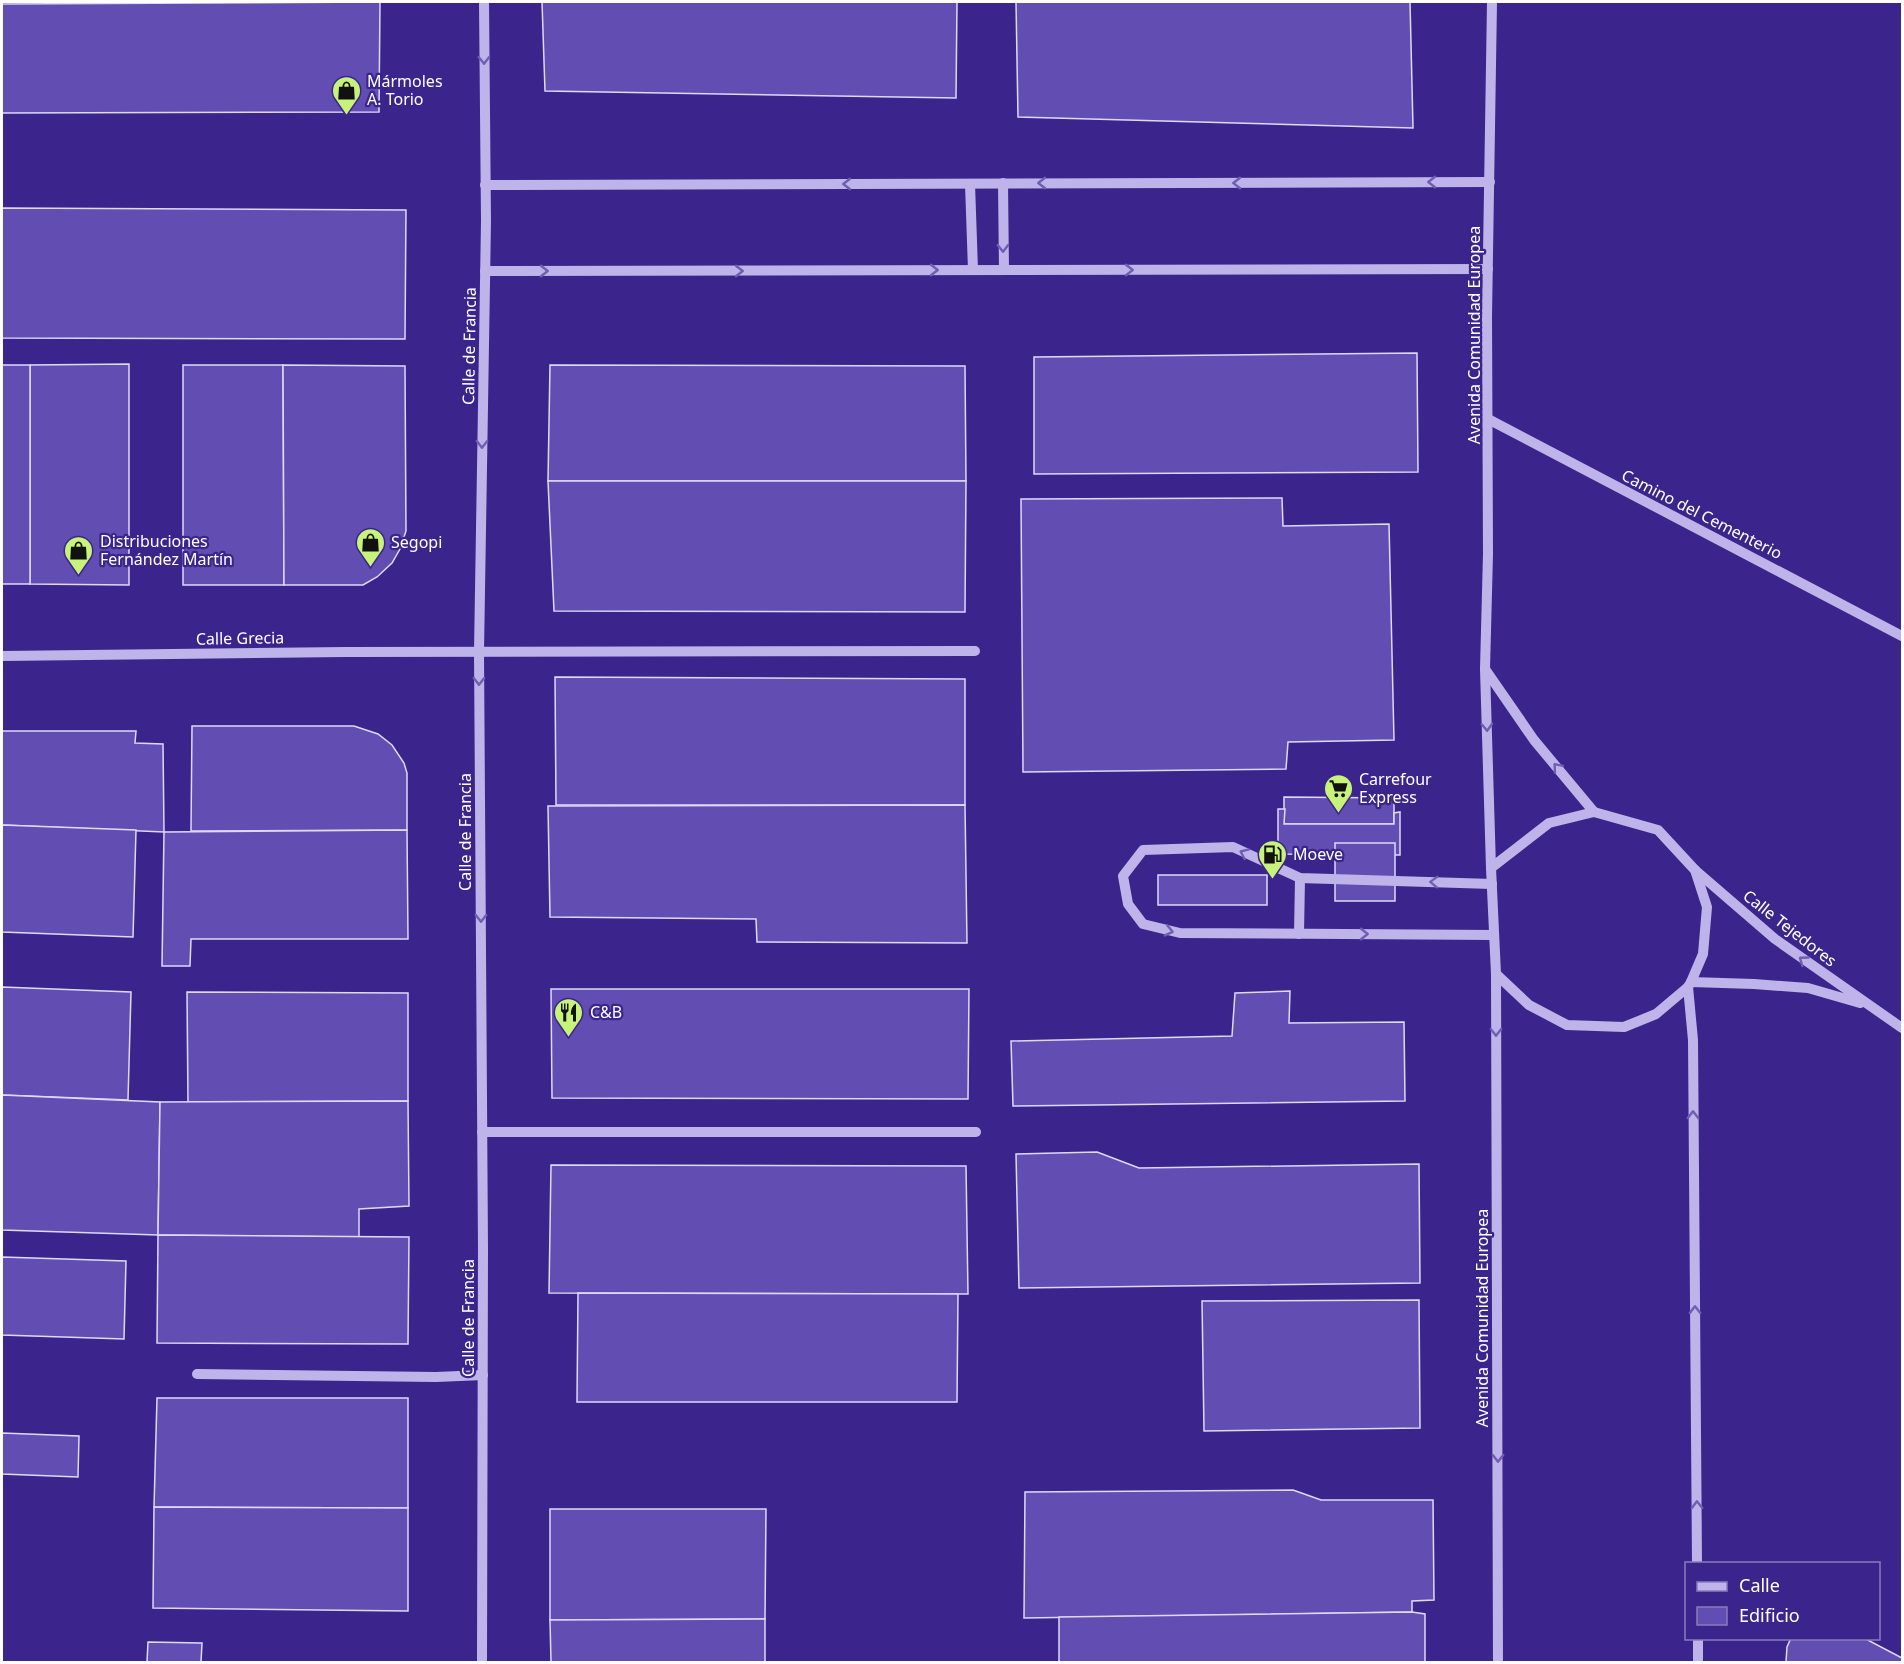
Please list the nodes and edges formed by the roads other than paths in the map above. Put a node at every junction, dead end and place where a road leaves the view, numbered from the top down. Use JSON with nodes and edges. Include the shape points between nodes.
{"nodes":[{"id":1,"x":484,"y":2,"type":"edge"},
{"id":2,"x":1492,"y":2,"type":"edge"},
{"id":3,"x":1490,"y":182,"type":"junction"},
{"id":4,"x":1003,"y":183,"type":"junction"},
{"id":5,"x":970,"y":184,"type":"junction"},
{"id":6,"x":485,"y":185,"type":"junction"},
{"id":7,"x":1488,"y":269,"type":"junction"},
{"id":8,"x":973,"y":270,"type":"junction"},
{"id":9,"x":1004,"y":270,"type":"junction"},
{"id":10,"x":485,"y":271,"type":"junction"},
{"id":11,"x":1488,"y":419,"type":"junction"},
{"id":12,"x":1902,"y":636,"type":"edge"},
{"id":13,"x":975,"y":651,"type":"dead end"},
{"id":14,"x":479,"y":652,"type":"junction"},
{"id":15,"x":2,"y":656,"type":"edge"},
{"id":16,"x":1485,"y":669,"type":"junction"},
{"id":17,"x":1594,"y":812,"type":"junction"},
{"id":18,"x":1491,"y":868,"type":"junction"},
{"id":19,"x":1695,"y":870,"type":"junction"},
{"id":20,"x":1300,"y":878,"type":"junction"},
{"id":21,"x":1492,"y":884,"type":"junction"},
{"id":22,"x":1299,"y":934,"type":"junction"},
{"id":23,"x":1494,"y":934,"type":"junction"},
{"id":24,"x":1496,"y":974,"type":"junction"},
{"id":25,"x":1690,"y":985,"type":"junction"},
{"id":26,"x":1869,"y":1005,"type":"junction"},
{"id":27,"x":1902,"y":1028,"type":"edge"},
{"id":28,"x":482,"y":1132,"type":"junction"},
{"id":29,"x":975,"y":1132,"type":"dead end"},
{"id":30,"x":197,"y":1374,"type":"dead end"},
{"id":31,"x":483,"y":1376,"type":"junction"},
{"id":32,"x":1697,"y":1562,"type":"edge"},
{"id":33,"x":1698,"y":1640,"type":"edge"},
{"id":34,"x":482,"y":1662,"type":"edge"},
{"id":35,"x":1498,"y":1662,"type":"edge"},
{"id":36,"x":1698,"y":1662,"type":"edge"}],
"edges":[{"from":1,"to":6,"type":"street","name":"Calle de Francia","one_way":true},
{"from":2,"to":3,"type":"street","name":"Avenida Comunidad Europea"},
{"from":3,"to":4,"type":"street","one_way":true},
{"from":3,"to":7,"type":"street","name":"Avenida Comunidad Europea"},
{"from":4,"to":5,"type":"street"},
{"from":4,"to":9,"type":"street","one_way":true},
{"from":5,"to":6,"type":"street","one_way":true},
{"from":5,"to":8,"type":"street"},
{"from":6,"to":10,"type":"street","name":"Calle de Francia"},
{"from":9,"to":7,"type":"street","one_way":true},
{"from":7,"to":11,"type":"street","name":"Avenida Comunidad Europea"},
{"from":8,"to":9,"type":"street"},
{"from":10,"to":8,"type":"street","one_way":true},
{"from":10,"to":14,"type":"street","name":"Calle de Francia","one_way":true},
{"from":11,"to":12,"type":"street","name":"Camino del Cementerio"},
{"from":11,"to":16,"type":"street","name":"Avenida Comunidad Europea"},
{"from":13,"to":14,"type":"street","name":"Calle Grecia"},
{"from":14,"to":15,"type":"street","name":"Calle Grecia"},
{"from":14,"to":28,"type":"street","name":"Calle de Francia","one_way":true},
{"from":17,"to":16,"type":"street","one_way":true,"via":[[1534,740]]},
{"from":16,"to":18,"type":"street","name":"Avenida Comunidad Europea","one_way":true},
{"from":17,"to":18,"type":"street","via":[[1549,823]]},
{"from":17,"to":19,"type":"street","name":"Calle Tejedores","via":[[1658,830]]},
{"from":18,"to":21,"type":"street","name":"Avenida Comunidad Europea"},
{"from":19,"to":25,"type":"street","via":[[1707,906],[1703,954]]},
{"from":26,"to":19,"type":"street","name":"Calle Tejedores","one_way":true,"via":[[1775,939]]},
{"from":21,"to":20,"type":"street","one_way":true},
{"from":20,"to":22,"type":"street"},
{"from":20,"to":22,"type":"street","one_way":true,"via":[[1233,847],[1143,850],[1123,876],[1128,904],[1143,924],[1180,933]]},
{"from":21,"to":23,"type":"street","name":"Avenida Comunidad Europea"},
{"from":22,"to":23,"type":"street","one_way":true},
{"from":23,"to":24,"type":"street","name":"Avenida Comunidad Europea"},
{"from":24,"to":25,"type":"street","via":[[1529,1005],[1567,1025],[1624,1027],[1656,1014]]},
{"from":24,"to":35,"type":"street","name":"Avenida Comunidad Europea","one_way":true},
{"from":25,"to":26,"type":"street","name":"Calle Tejedores","via":[[1808,988]]},
{"from":32,"to":25,"type":"street","one_way":true},
{"from":26,"to":27,"type":"street","name":"Calle Tejedores"},
{"from":28,"to":29,"type":"street"},
{"from":28,"to":31,"type":"street","name":"Calle de Francia"},
{"from":30,"to":31,"type":"street"},
{"from":31,"to":34,"type":"street","name":"Calle de Francia"},
{"from":33,"to":36,"type":"street"}]}
